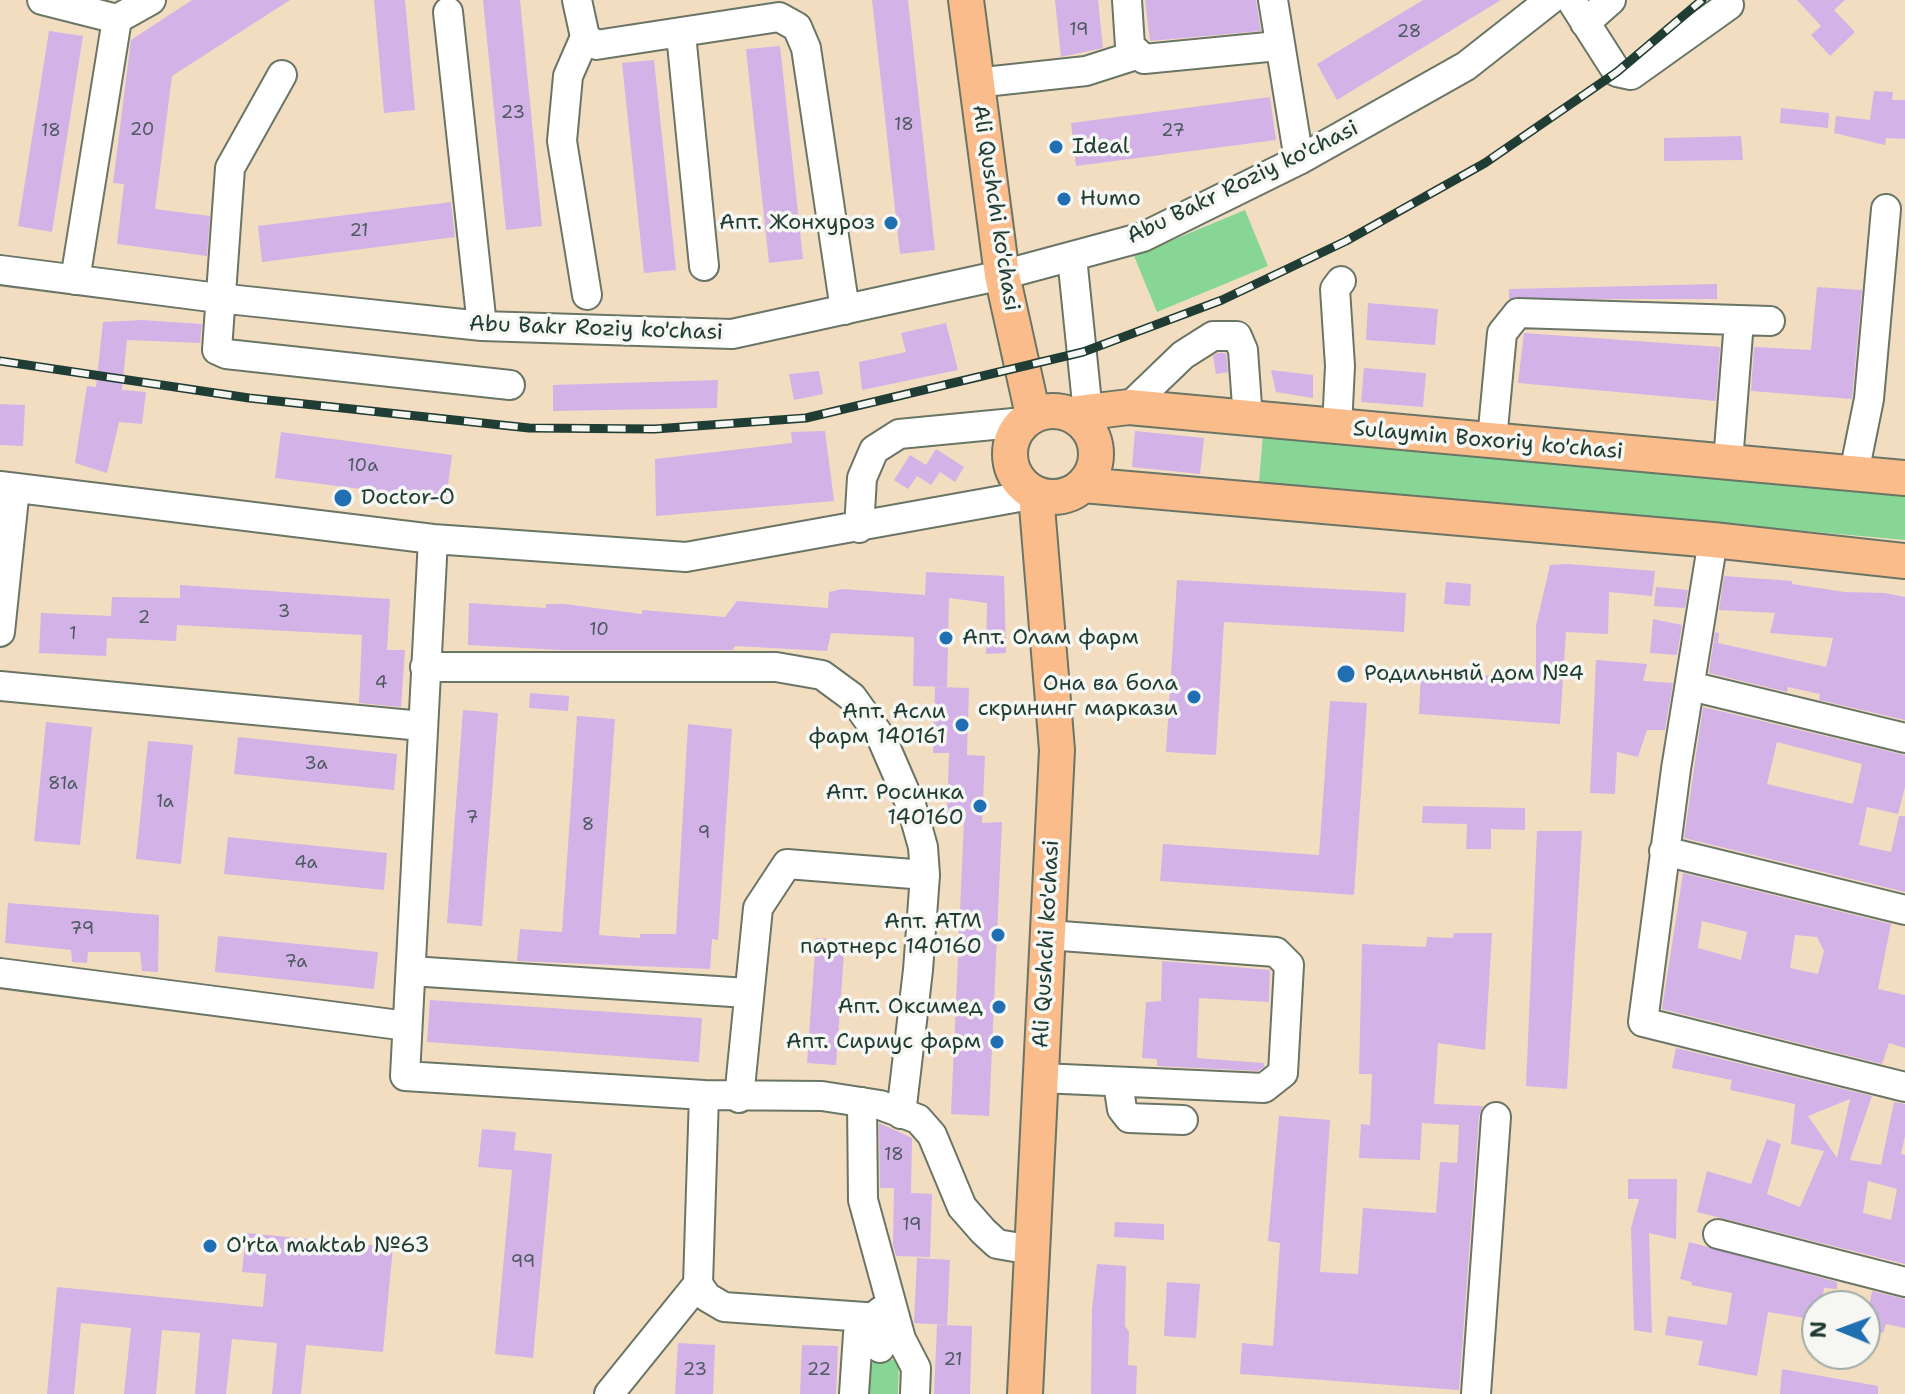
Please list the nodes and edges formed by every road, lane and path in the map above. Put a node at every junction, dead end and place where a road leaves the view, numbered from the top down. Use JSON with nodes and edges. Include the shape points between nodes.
{"nodes":[{"id":1,"x":42,"y":0,"type":"edge"},
{"id":2,"x":151,"y":0,"type":"edge"},
{"id":3,"x":577,"y":0,"type":"edge"},
{"id":4,"x":966,"y":0,"type":"edge"},
{"id":5,"x":1127,"y":0,"type":"edge"},
{"id":6,"x":1273,"y":0,"type":"edge"},
{"id":7,"x":1611,"y":0,"type":"edge"},
{"id":8,"x":1535,"y":5,"type":"edge"},
{"id":9,"x":1729,"y":5,"type":"dead end"},
{"id":10,"x":448,"y":12,"type":"dead end"},
{"id":11,"x":1578,"y":12,"type":"edge"},
{"id":12,"x":117,"y":19,"type":"junction"},
{"id":13,"x":681,"y":34,"type":"junction"},
{"id":14,"x":585,"y":37,"type":"junction"},
{"id":15,"x":1278,"y":46,"type":"junction"},
{"id":16,"x":1136,"y":55,"type":"junction"},
{"id":17,"x":282,"y":75,"type":"dead end"},
{"id":18,"x":975,"y":83,"type":"junction"},
{"id":19,"x":1299,"y":160,"type":"junction"},
{"id":20,"x":1886,"y":209,"type":"dead end"},
{"id":21,"x":1072,"y":257,"type":"junction"},
{"id":22,"x":704,"y":266,"type":"dead end"},
{"id":23,"x":0,"y":270,"type":"edge"},
{"id":24,"x":1002,"y":275,"type":"junction"},
{"id":25,"x":75,"y":280,"type":"junction"},
{"id":26,"x":1341,"y":281,"type":"dead end"},
{"id":27,"x":587,"y":295,"type":"dead end"},
{"id":28,"x":218,"y":298,"type":"junction"},
{"id":29,"x":845,"y":310,"type":"junction"},
{"id":30,"x":1739,"y":321,"type":"junction"},
{"id":31,"x":1770,"y":321,"type":"dead end"},
{"id":32,"x":482,"y":326,"type":"junction"},
{"id":33,"x":510,"y":385,"type":"dead end"},
{"id":34,"x":1129,"y":407,"type":"junction"},
{"id":35,"x":1079,"y":413,"type":"junction"},
{"id":36,"x":1028,"y":418,"type":"junction"},
{"id":37,"x":1248,"y":420,"type":"junction"},
{"id":38,"x":1337,"y":427,"type":"junction"},
{"id":39,"x":1492,"y":440,"type":"junction"},
{"id":40,"x":1728,"y":462,"type":"junction"},
{"id":41,"x":1854,"y":473,"type":"junction"},
{"id":42,"x":1905,"y":478,"type":"edge"},
{"id":43,"x":1083,"y":485,"type":"junction"},
{"id":44,"x":7,"y":487,"type":"edge"},
{"id":45,"x":1122,"y":488,"type":"junction"},
{"id":46,"x":1036,"y":494,"type":"junction"},
{"id":47,"x":859,"y":528,"type":"junction"},
{"id":48,"x":433,"y":539,"type":"junction"},
{"id":49,"x":1713,"y":540,"type":"junction"},
{"id":50,"x":1905,"y":561,"type":"edge"},
{"id":51,"x":0,"y":632,"type":"edge"},
{"id":52,"x":425,"y":667,"type":"junction"},
{"id":53,"x":0,"y":686,"type":"edge"},
{"id":54,"x":1690,"y":686,"type":"junction"},
{"id":55,"x":422,"y":726,"type":"junction"},
{"id":56,"x":1905,"y":738,"type":"edge"},
{"id":57,"x":1664,"y":851,"type":"junction"},
{"id":58,"x":925,"y":875,"type":"junction"},
{"id":59,"x":1905,"y":910,"type":"edge"},
{"id":60,"x":1048,"y":935,"type":"junction"},
{"id":61,"x":411,"y":971,"type":"junction"},
{"id":62,"x":0,"y":973,"type":"edge"},
{"id":63,"x":747,"y":993,"type":"junction"},
{"id":64,"x":407,"y":1026,"type":"junction"},
{"id":65,"x":1041,"y":1078,"type":"junction"},
{"id":66,"x":1118,"y":1083,"type":"junction"},
{"id":67,"x":1905,"y":1087,"type":"edge"},
{"id":68,"x":704,"y":1095,"type":"junction"},
{"id":69,"x":739,"y":1098,"type":"junction"},
{"id":70,"x":862,"y":1102,"type":"junction"},
{"id":71,"x":901,"y":1114,"type":"junction"},
{"id":72,"x":1496,"y":1117,"type":"dead end"},
{"id":73,"x":1183,"y":1120,"type":"dead end"},
{"id":74,"x":1718,"y":1234,"type":"dead end"},
{"id":75,"x":1032,"y":1250,"type":"junction"},
{"id":76,"x":1905,"y":1282,"type":"edge"},
{"id":77,"x":698,"y":1284,"type":"junction"},
{"id":78,"x":882,"y":1310,"type":"junction"},
{"id":79,"x":880,"y":1348,"type":"dead end"},
{"id":80,"x":609,"y":1394,"type":"edge"},
{"id":81,"x":854,"y":1394,"type":"edge"},
{"id":82,"x":915,"y":1394,"type":"edge"},
{"id":83,"x":1025,"y":1394,"type":"edge"},
{"id":84,"x":1476,"y":1394,"type":"edge"}],
"edges":[{"from":1,"to":12,"type":"street"},
{"from":2,"to":12,"type":"street"},
{"from":3,"to":14,"type":"street"},
{"from":4,"to":18,"type":"main road","name":"Ali Qushchi ko'chasi"},
{"from":5,"to":16,"type":"street","via":[[1130,46]]},
{"from":6,"to":15,"type":"street"},
{"from":7,"to":11,"type":"street"},
{"from":8,"to":19,"type":"street","name":"Abu Bakr Roziy ko'chasi","via":[[1466,66]]},
{"from":9,"to":11,"type":"street","via":[[1631,75],[1617,72]]},
{"from":10,"to":32,"type":"street"},
{"from":12,"to":25,"type":"street"},
{"from":13,"to":14,"type":"street","via":[[596,45]]},
{"from":13,"to":22,"type":"street"},
{"from":13,"to":29,"type":"street","via":[[779,17],[797,27],[806,48]]},
{"from":14,"to":27,"type":"street","via":[[568,76],[562,141]]},
{"from":15,"to":16,"type":"street","via":[[1144,59]]},
{"from":15,"to":19,"type":"street"},
{"from":16,"to":18,"type":"street","via":[[1086,71]]},
{"from":17,"to":28,"type":"street","via":[[230,168]]},
{"from":18,"to":24,"type":"main road","name":"Ali Qushchi ko'chasi"},
{"from":19,"to":21,"type":"street","name":"Abu Bakr Roziy ko'chasi","via":[[1143,237]]},
{"from":20,"to":41,"type":"street","via":[[1869,399]]},
{"from":21,"to":24,"type":"street","name":"Abu Bakr Roziy ko'chasi"},
{"from":21,"to":35,"type":"street"},
{"from":23,"to":25,"type":"street","name":"Abu Bakr Roziy ko'chasi"},
{"from":24,"to":29,"type":"street","name":"Abu Bakr Roziy ko'chasi"},
{"from":24,"to":36,"type":"main road","name":"Ali Qushchi ko'chasi"},
{"from":25,"to":28,"type":"street","name":"Abu Bakr Roziy ko'chasi"},
{"from":26,"to":38,"type":"street","via":[[1335,289]]},
{"from":28,"to":32,"type":"street","name":"Abu Bakr Roziy ko'chasi"},
{"from":28,"to":33,"type":"street","via":[[215,343],[226,354]]},
{"from":29,"to":32,"type":"street","name":"Abu Bakr Roziy ko'chasi","via":[[732,334]]},
{"from":30,"to":31,"type":"street"},
{"from":30,"to":39,"type":"street","via":[[1518,313],[1502,333]]},
{"from":30,"to":40,"type":"street"},
{"from":34,"to":35,"type":"main road","name":"Sulaymin Boxoriy ko'chasi"},
{"from":34,"to":37,"type":"main road","name":"Sulaymin Boxoriy ko'chasi"},
{"from":34,"to":37,"type":"street","via":[[1183,355],[1213,336],[1237,336],[1243,350]]},
{"from":34,"to":45,"type":"main road","via":[[1105,429],[1103,445],[1103,458]]},
{"from":35,"to":36,"type":"main road","via":[[1045,411]]},
{"from":35,"to":43,"type":"main road","via":[[1096,446],[1096,460]]},
{"from":36,"to":46,"type":"main road","via":[[1015,433],[1010,461],[1015,475]]},
{"from":36,"to":47,"type":"street","via":[[899,434],[874,450],[862,478]]},
{"from":37,"to":38,"type":"main road","name":"Sulaymin Boxoriy ko'chasi"},
{"from":38,"to":39,"type":"main road","name":"Sulaymin Boxoriy ko'chasi"},
{"from":39,"to":40,"type":"main road","name":"Sulaymin Boxoriy ko'chasi"},
{"from":40,"to":41,"type":"main road","name":"Sulaymin Boxoriy ko'chasi"},
{"from":41,"to":42,"type":"main road","name":"Sulaymin Boxoriy ko'chasi"},
{"from":43,"to":45,"type":"main road"},
{"from":43,"to":46,"type":"main road","via":[[1061,497]]},
{"from":44,"to":48,"type":"street"},
{"from":44,"to":51,"type":"street"},
{"from":45,"to":49,"type":"main road"},
{"from":46,"to":47,"type":"street"},
{"from":46,"to":60,"type":"main road","name":"Ali Qushchi ko'chasi","via":[[1057,750]]},
{"from":47,"to":48,"type":"street","via":[[686,557]]},
{"from":48,"to":52,"type":"street"},
{"from":49,"to":50,"type":"main road"},
{"from":49,"to":54,"type":"street"},
{"from":52,"to":55,"type":"street"},
{"from":52,"to":58,"type":"street","via":[[776,667],[822,675],[852,697],[882,739],[912,808]]},
{"from":53,"to":55,"type":"street"},
{"from":54,"to":56,"type":"street"},
{"from":54,"to":57,"type":"street"},
{"from":55,"to":61,"type":"street"},
{"from":57,"to":59,"type":"street"},
{"from":57,"to":67,"type":"street","via":[[1643,1022]]},
{"from":58,"to":63,"type":"street","via":[[787,864],[758,908]]},
{"from":58,"to":71,"type":"street"},
{"from":60,"to":65,"type":"main road","name":"Ali Qushchi ko'chasi"},
{"from":60,"to":66,"type":"street","via":[[1276,952],[1289,965],[1283,1073],[1264,1088]]},
{"from":61,"to":63,"type":"street"},
{"from":61,"to":64,"type":"street"},
{"from":62,"to":64,"type":"street"},
{"from":63,"to":69,"type":"street"},
{"from":64,"to":68,"type":"street","via":[[405,1076]]},
{"from":65,"to":66,"type":"street"},
{"from":65,"to":75,"type":"main road","name":"Ali Qushchi ko'chasi"},
{"from":66,"to":73,"type":"street","via":[[1129,1118]]},
{"from":68,"to":69,"type":"street"},
{"from":68,"to":77,"type":"street"},
{"from":69,"to":70,"type":"street","via":[[822,1096]]},
{"from":70,"to":71,"type":"street"},
{"from":70,"to":78,"type":"street","via":[[863,1200]]},
{"from":71,"to":75,"type":"street","via":[[918,1119],[932,1135],[962,1207],[983,1231],[997,1244]]},
{"from":72,"to":84,"type":"street"},
{"from":74,"to":76,"type":"street"},
{"from":75,"to":83,"type":"main road","name":"Ali Qushchi ko'chasi"},
{"from":77,"to":78,"type":"street","via":[[724,1307]]},
{"from":77,"to":80,"type":"street"},
{"from":78,"to":79,"type":"street","via":[[879,1318],[886,1338]]},
{"from":78,"to":81,"type":"street","via":[[858,1334]]},
{"from":78,"to":82,"type":"street","via":[[916,1368]]}]}
